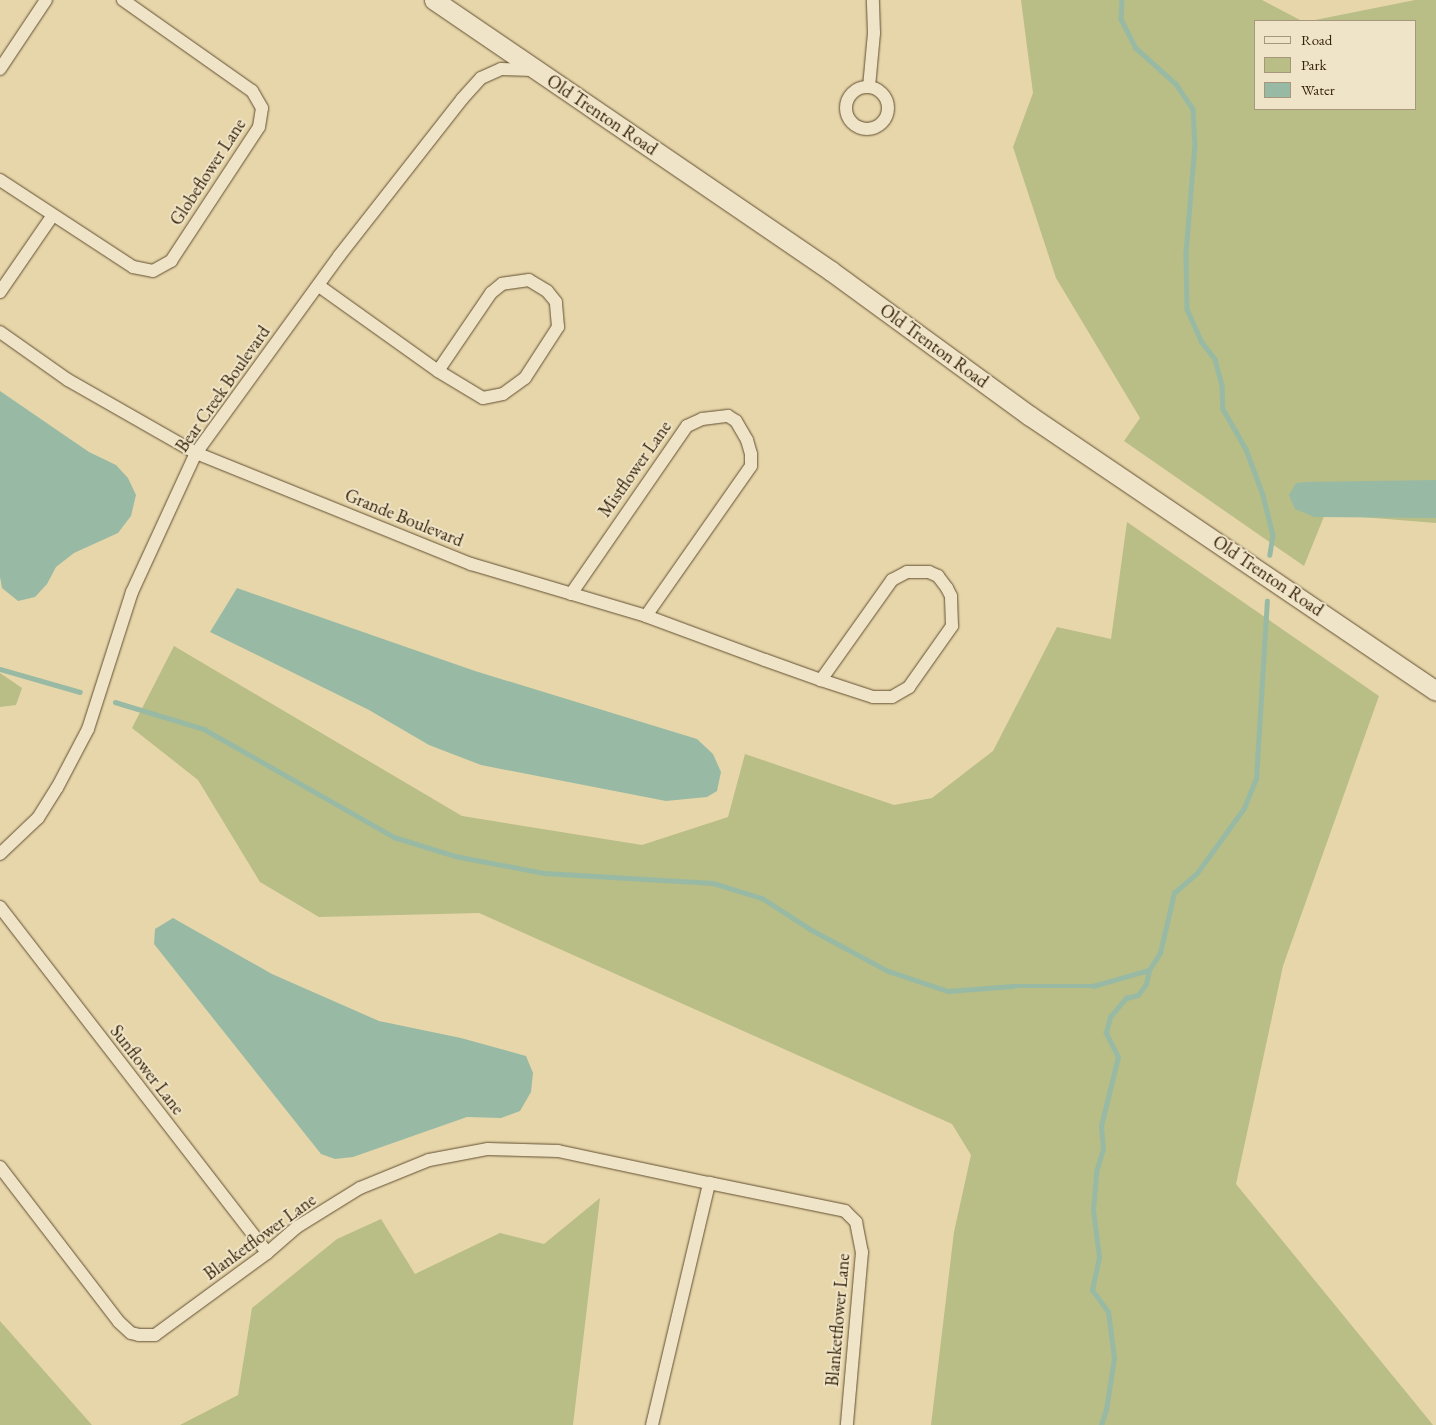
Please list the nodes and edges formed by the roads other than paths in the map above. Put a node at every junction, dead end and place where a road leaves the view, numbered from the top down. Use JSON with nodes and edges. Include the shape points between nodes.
{"nodes":[{"id":1,"x":46,"y":0,"type":"edge"},
{"id":2,"x":123,"y":0,"type":"edge"},
{"id":3,"x":434,"y":0,"type":"edge"},
{"id":4,"x":873,"y":0,"type":"edge"},
{"id":5,"x":0,"y":69,"type":"edge"},
{"id":6,"x":535,"y":70,"type":"junction"},
{"id":7,"x":868,"y":87,"type":"dead end"},
{"id":8,"x":0,"y":180,"type":"edge"},
{"id":9,"x":53,"y":215,"type":"junction"},
{"id":10,"x":319,"y":286,"type":"junction"},
{"id":11,"x":0,"y":292,"type":"edge"},
{"id":12,"x":0,"y":332,"type":"edge"},
{"id":13,"x":438,"y":371,"type":"junction"},
{"id":14,"x":196,"y":453,"type":"junction"},
{"id":15,"x":570,"y":594,"type":"junction"},
{"id":16,"x":646,"y":616,"type":"junction"},
{"id":17,"x":821,"y":680,"type":"junction"},
{"id":18,"x":1436,"y":690,"type":"edge"},
{"id":19,"x":0,"y":854,"type":"edge"},
{"id":20,"x":0,"y":907,"type":"edge"},
{"id":21,"x":0,"y":1167,"type":"edge"},
{"id":22,"x":709,"y":1183,"type":"junction"},
{"id":23,"x":267,"y":1253,"type":"junction"},
{"id":24,"x":652,"y":1425,"type":"edge"},
{"id":25,"x":846,"y":1425,"type":"edge"}],
"edges":[{"from":1,"to":5,"type":"street"},
{"from":2,"to":9,"type":"street","name":"Globeflower Lane","via":[[252,91],[262,108],[259,127],[172,261],[163,267],[153,270],[133,268]]},
{"from":3,"to":6,"type":"main road","name":"Old Trenton Road"},
{"from":4,"to":7,"type":"street","via":[[874,33]]},
{"from":6,"to":10,"type":"street","name":"Bear Creek Boulevard","via":[[500,69],[481,78],[338,256]]},
{"from":6,"to":18,"type":"main road","name":"Old Trenton Road","via":[[831,271],[1030,416]]},
{"from":8,"to":9,"type":"street","name":"Globeflower Lane"},
{"from":9,"to":11,"type":"street"},
{"from":10,"to":13,"type":"street"},
{"from":10,"to":14,"type":"street","name":"Bear Creek Boulevard"},
{"from":12,"to":14,"type":"street","name":"Grande Boulevard","via":[[68,380]]},
{"from":13,"to":13,"type":"street","via":[[483,398],[508,391],[526,378],[558,327],[556,302],[547,291],[529,280],[502,284],[492,293]]},
{"from":14,"to":15,"type":"street","name":"Grande Boulevard","via":[[471,564]]},
{"from":14,"to":19,"type":"street","name":"Bear Creek Boulevard","via":[[132,592],[88,729],[38,818]]},
{"from":15,"to":16,"type":"street","name":"Grande Boulevard"},
{"from":15,"to":16,"type":"street","name":"Mistflower Lane","via":[[687,426],[702,419],[728,416],[736,421],[746,440],[752,454],[751,466]]},
{"from":16,"to":17,"type":"street","name":"Grande Boulevard"},
{"from":17,"to":17,"type":"street","name":"Grande Boulevard","via":[[873,697],[892,698],[903,692],[952,626],[948,588],[938,576],[929,572],[907,572],[892,580]]},
{"from":20,"to":23,"type":"street","name":"Sunflower Lane"},
{"from":21,"to":23,"type":"street","name":"Blanketflower Lane","via":[[131,1333],[155,1334]]},
{"from":22,"to":23,"type":"street","name":"Blanketflower Lane","via":[[558,1151],[488,1149],[429,1160],[360,1188],[297,1227]]},
{"from":22,"to":24,"type":"street"},
{"from":22,"to":25,"type":"street","name":"Blanketflower Lane","via":[[845,1211],[856,1222],[862,1252]]}]}
